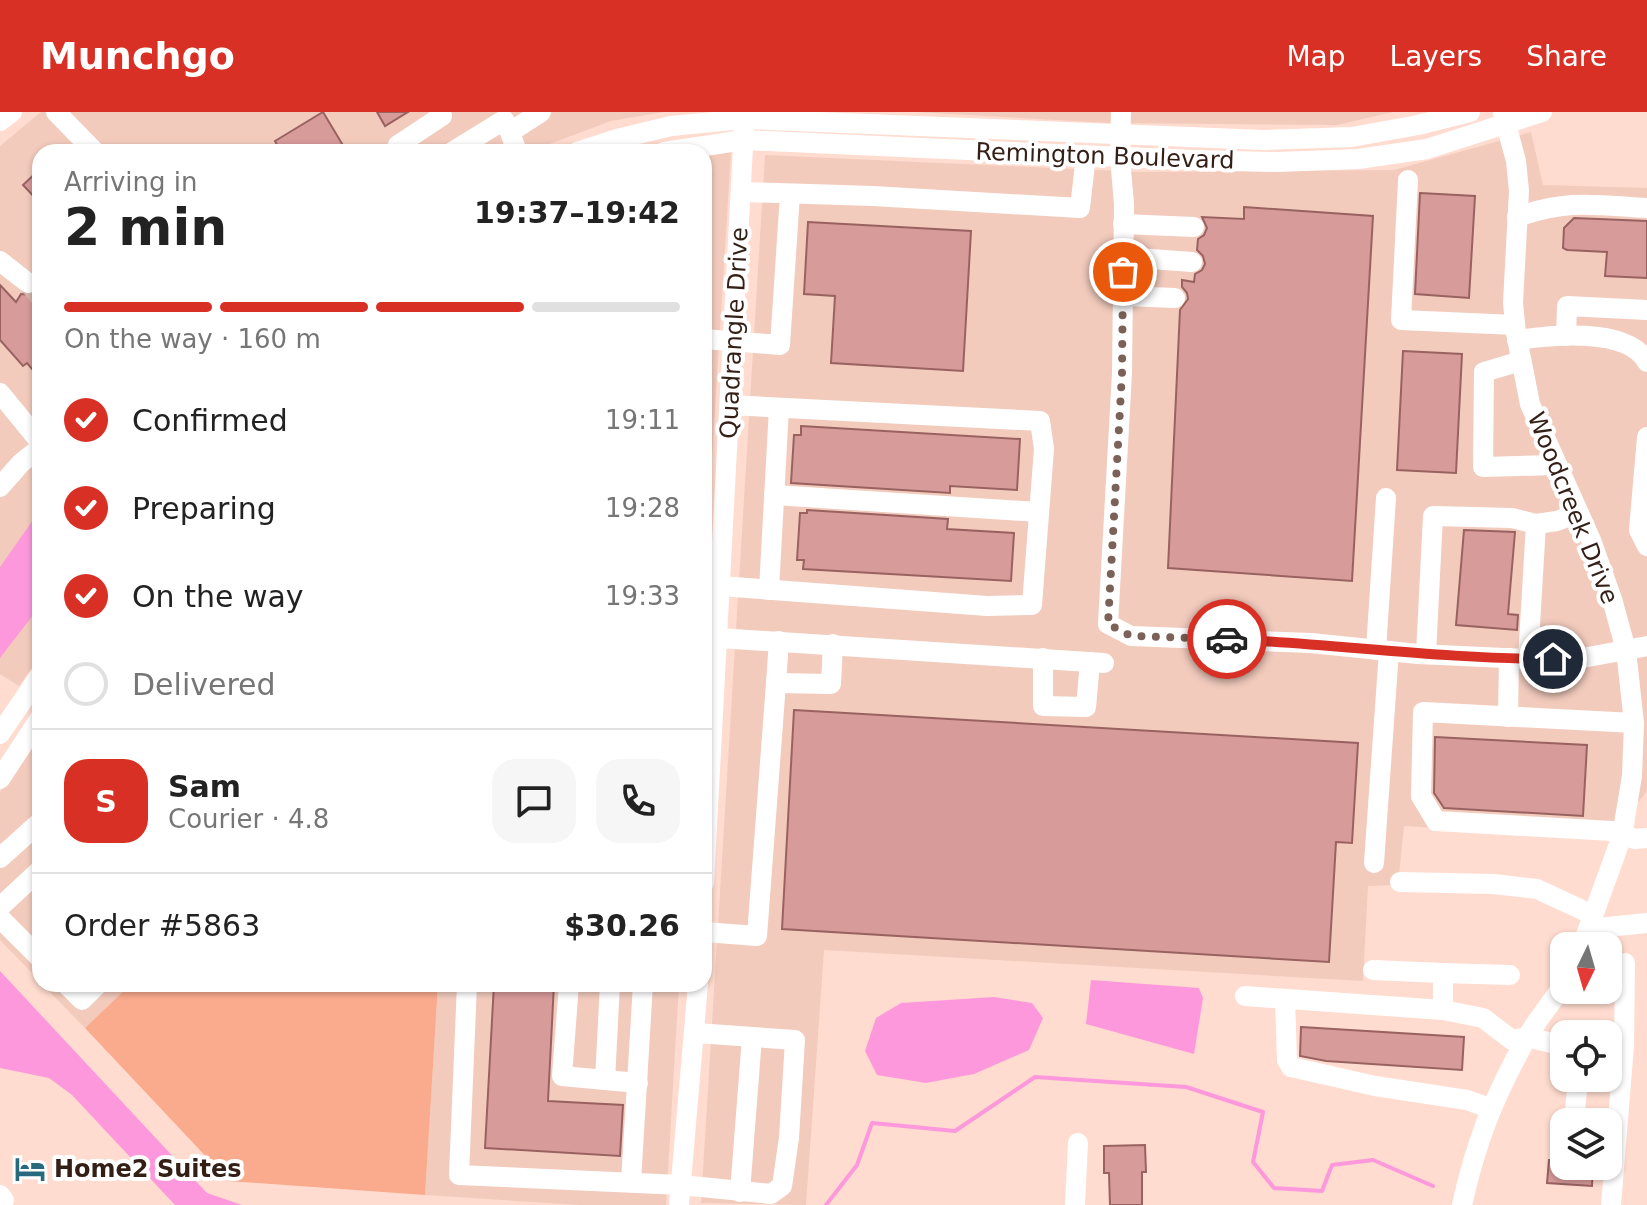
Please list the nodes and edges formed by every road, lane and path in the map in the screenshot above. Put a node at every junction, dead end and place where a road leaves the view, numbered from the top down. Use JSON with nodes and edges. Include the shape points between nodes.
{"nodes":[{"id":1,"x":12,"y":112,"type":"edge"},
{"id":2,"x":56,"y":112,"type":"edge"},
{"id":3,"x":541,"y":112,"type":"edge"},
{"id":4,"x":1121,"y":112,"type":"edge"},
{"id":5,"x":1470,"y":112,"type":"edge"},
{"id":6,"x":1542,"y":112,"type":"edge"},
{"id":7,"x":442,"y":116,"type":"dead end"},
{"id":8,"x":744,"y":116,"type":"edge"},
{"id":9,"x":1504,"y":118,"type":"edge"},
{"id":10,"x":922,"y":119,"type":"edge"},
{"id":11,"x":0,"y":121,"type":"edge"},
{"id":12,"x":503,"y":121,"type":"edge"},
{"id":13,"x":1119,"y":134,"type":"junction"},
{"id":14,"x":744,"y":140,"type":"junction"},
{"id":15,"x":87,"y":144,"type":"edge"},
{"id":16,"x":400,"y":144,"type":"edge"},
{"id":17,"x":465,"y":144,"type":"edge"},
{"id":18,"x":513,"y":144,"type":"edge"},
{"id":19,"x":602,"y":144,"type":"edge"},
{"id":20,"x":712,"y":145,"type":"edge"},
{"id":21,"x":1419,"y":150,"type":"junction"},
{"id":22,"x":1086,"y":155,"type":"junction"},
{"id":23,"x":1386,"y":155,"type":"junction"},
{"id":24,"x":1120,"y":157,"type":"junction"},
{"id":25,"x":1408,"y":180,"type":"junction"},
{"id":26,"x":742,"y":192,"type":"junction"},
{"id":27,"x":790,"y":194,"type":"junction"},
{"id":28,"x":1647,"y":208,"type":"edge"},
{"id":29,"x":1517,"y":217,"type":"junction"},
{"id":30,"x":1123,"y":224,"type":"junction"},
{"id":31,"x":1194,"y":227,"type":"dead end"},
{"id":32,"x":1123,"y":257,"type":"junction"},
{"id":33,"x":0,"y":261,"type":"edge"},
{"id":34,"x":1192,"y":262,"type":"dead end"},
{"id":35,"x":28,"y":283,"type":"tunnel mouth"},
{"id":36,"x":1123,"y":296,"type":"junction"},
{"id":37,"x":1175,"y":298,"type":"dead end"},
{"id":38,"x":1647,"y":310,"type":"edge"},
{"id":39,"x":1516,"y":332,"type":"junction"},
{"id":40,"x":1566,"y":336,"type":"junction"},
{"id":41,"x":712,"y":340,"type":"edge"},
{"id":42,"x":734,"y":342,"type":"junction"},
{"id":43,"x":1521,"y":361,"type":"junction"},
{"id":44,"x":1647,"y":362,"type":"edge"},
{"id":45,"x":0,"y":393,"type":"edge"},
{"id":46,"x":730,"y":405,"type":"junction"},
{"id":47,"x":779,"y":408,"type":"junction"},
{"id":48,"x":32,"y":435,"type":"edge"},
{"id":49,"x":1647,"y":437,"type":"edge"},
{"id":50,"x":32,"y":453,"type":"edge"},
{"id":51,"x":1556,"y":465,"type":"junction"},
{"id":52,"x":1646,"y":481,"type":"edge"},
{"id":53,"x":0,"y":487,"type":"edge"},
{"id":54,"x":774,"y":495,"type":"junction"},
{"id":55,"x":1386,"y":498,"type":"dead end"},
{"id":56,"x":1039,"y":512,"type":"junction"},
{"id":57,"x":1578,"y":513,"type":"junction"},
{"id":58,"x":1536,"y":524,"type":"junction"},
{"id":59,"x":1647,"y":546,"type":"edge"},
{"id":60,"x":720,"y":586,"type":"junction"},
{"id":61,"x":769,"y":590,"type":"junction"},
{"id":62,"x":712,"y":631,"type":"edge"},
{"id":63,"x":712,"y":637,"type":"edge"},
{"id":64,"x":779,"y":641,"type":"junction"},
{"id":65,"x":833,"y":644,"type":"junction"},
{"id":66,"x":1647,"y":646,"type":"edge"},
{"id":67,"x":1382,"y":650,"type":"junction"},
{"id":68,"x":1626,"y":650,"type":"junction"},
{"id":69,"x":1426,"y":654,"type":"junction"},
{"id":70,"x":1043,"y":658,"type":"junction"},
{"id":71,"x":1519,"y":658,"type":"junction"},
{"id":72,"x":776,"y":683,"type":"junction"},
{"id":73,"x":32,"y":687,"type":"edge"},
{"id":74,"x":1508,"y":717,"type":"junction"},
{"id":75,"x":1634,"y":723,"type":"junction"},
{"id":76,"x":32,"y":730,"type":"edge"},
{"id":77,"x":0,"y":734,"type":"edge"},
{"id":78,"x":1640,"y":761,"type":"edge"},
{"id":79,"x":0,"y":779,"type":"edge"},
{"id":80,"x":32,"y":829,"type":"edge"},
{"id":81,"x":1622,"y":836,"type":"junction"},
{"id":82,"x":1647,"y":838,"type":"edge"},
{"id":83,"x":0,"y":858,"type":"edge"},
{"id":84,"x":1374,"y":863,"type":"dead end"},
{"id":85,"x":32,"y":877,"type":"edge"},
{"id":86,"x":1400,"y":882,"type":"dead end"},
{"id":87,"x":0,"y":907,"type":"edge"},
{"id":88,"x":0,"y":918,"type":"edge"},
{"id":89,"x":1647,"y":923,"type":"edge"},
{"id":90,"x":1588,"y":930,"type":"edge"},
{"id":91,"x":712,"y":933,"type":"edge"},
{"id":92,"x":32,"y":950,"type":"edge"},
{"id":93,"x":1625,"y":963,"type":"dead end"},
{"id":94,"x":1373,"y":970,"type":"dead end"},
{"id":95,"x":1443,"y":973,"type":"junction"},
{"id":96,"x":1510,"y":975,"type":"dead end"},
{"id":97,"x":74,"y":992,"type":"edge"},
{"id":98,"x":90,"y":992,"type":"edge"},
{"id":99,"x":467,"y":992,"type":"edge"},
{"id":100,"x":568,"y":992,"type":"edge"},
{"id":101,"x":610,"y":992,"type":"edge"},
{"id":102,"x":643,"y":992,"type":"edge"},
{"id":103,"x":698,"y":992,"type":"edge"},
{"id":104,"x":1245,"y":996,"type":"dead end"},
{"id":105,"x":1285,"y":999,"type":"junction"},
{"id":106,"x":1550,"y":1003,"type":"edge"},
{"id":107,"x":1443,"y":1010,"type":"junction"},
{"id":108,"x":1619,"y":1020,"type":"edge"},
{"id":109,"x":696,"y":1033,"type":"junction"},
{"id":110,"x":752,"y":1037,"type":"junction"},
{"id":111,"x":1527,"y":1037,"type":"junction"},
{"id":112,"x":1550,"y":1043,"type":"edge"},
{"id":113,"x":605,"y":1080,"type":"junction"},
{"id":114,"x":638,"y":1083,"type":"junction"},
{"id":115,"x":1489,"y":1108,"type":"junction"},
{"id":116,"x":1078,"y":1143,"type":"dead end"},
{"id":117,"x":1611,"y":1180,"type":"edge"},
{"id":118,"x":631,"y":1182,"type":"junction"},
{"id":119,"x":740,"y":1192,"type":"junction"},
{"id":120,"x":680,"y":1195,"type":"edge"},
{"id":121,"x":1075,"y":1205,"type":"edge"},
{"id":122,"x":1462,"y":1205,"type":"edge"},
{"id":123,"x":1611,"y":1205,"type":"edge"}],
"edges":[{"from":1,"to":11,"type":"street"},
{"from":2,"to":15,"type":"street"},
{"from":3,"to":12,"type":"street"},
{"from":4,"to":13,"type":"street"},
{"from":5,"to":13,"type":"street","name":"Remington Boulevard","via":[[1352,137],[1263,140]]},
{"from":6,"to":9,"type":"street","name":"Remington Boulevard"},
{"from":7,"to":16,"type":"street"},
{"from":8,"to":10,"type":"street","name":"Remington Boulevard"},
{"from":8,"to":14,"type":"street","name":"Quadrangle Drive"},
{"from":8,"to":19,"type":"street","name":"Remington Boulevard","via":[[671,126]]},
{"from":9,"to":21,"type":"street","name":"Remington Boulevard"},
{"from":9,"to":29,"type":"street","name":"Woodcreek Drive","via":[[1516,161]]},
{"from":10,"to":13,"type":"street","name":"Remington Boulevard"},
{"from":12,"to":17,"type":"street"},
{"from":12,"to":18,"type":"street"},
{"from":13,"to":24,"type":"street"},
{"from":14,"to":20,"type":"street","name":"Remington Boulevard"},
{"from":14,"to":22,"type":"street","name":"Remington Boulevard"},
{"from":14,"to":26,"type":"street","name":"Quadrangle Drive"},
{"from":21,"to":23,"type":"street","name":"Remington Boulevard"},
{"from":21,"to":25,"type":"street"},
{"from":22,"to":24,"type":"street","name":"Remington Boulevard"},
{"from":22,"to":27,"type":"street","via":[[1080,208]]},
{"from":23,"to":24,"type":"street","name":"Remington Boulevard","via":[[1277,162]]},
{"from":23,"to":25,"type":"street"},
{"from":24,"to":30,"type":"street"},
{"from":25,"to":39,"type":"street","via":[[1401,320]]},
{"from":26,"to":27,"type":"street"},
{"from":26,"to":42,"type":"street","name":"Quadrangle Drive"},
{"from":27,"to":42,"type":"street","via":[[780,345]]},
{"from":28,"to":29,"type":"street","via":[[1570,203]]},
{"from":29,"to":39,"type":"street","name":"Woodcreek Drive"},
{"from":30,"to":31,"type":"street"},
{"from":30,"to":32,"type":"street"},
{"from":32,"to":34,"type":"street"},
{"from":32,"to":36,"type":"street"},
{"from":33,"to":35,"type":"street"},
{"from":36,"to":37,"type":"street"},
{"from":36,"to":67,"type":"street","via":[[1108,624],[1131,636]]},
{"from":38,"to":40,"type":"street","via":[[1567,306]]},
{"from":39,"to":40,"type":"street"},
{"from":39,"to":43,"type":"street","name":"Woodcreek Drive"},
{"from":40,"to":44,"type":"street","via":[[1624,341]]},
{"from":41,"to":42,"type":"street"},
{"from":42,"to":46,"type":"street","name":"Quadrangle Drive"},
{"from":43,"to":51,"type":"street","name":"Woodcreek Drive","via":[[1530,404]]},
{"from":43,"to":51,"type":"street","via":[[1484,372],[1483,467]]},
{"from":45,"to":48,"type":"street"},
{"from":46,"to":47,"type":"street"},
{"from":46,"to":60,"type":"street","name":"Quadrangle Drive"},
{"from":47,"to":54,"type":"street"},
{"from":47,"to":56,"type":"street","via":[[1040,421],[1044,449]]},
{"from":49,"to":52,"type":"street"},
{"from":50,"to":53,"type":"street"},
{"from":51,"to":57,"type":"street","name":"Woodcreek Drive"},
{"from":52,"to":59,"type":"street","via":[[1639,530]]},
{"from":54,"to":56,"type":"street"},
{"from":54,"to":61,"type":"street"},
{"from":55,"to":67,"type":"street"},
{"from":56,"to":61,"type":"street","via":[[1032,605]]},
{"from":57,"to":58,"type":"street"},
{"from":57,"to":68,"type":"street","name":"Woodcreek Drive"},
{"from":58,"to":69,"type":"street","via":[[1512,518],[1433,516]]},
{"from":58,"to":71,"type":"street"},
{"from":60,"to":61,"type":"street"},
{"from":60,"to":62,"type":"street","name":"Quadrangle Drive"},
{"from":63,"to":64,"type":"street"},
{"from":64,"to":65,"type":"street"},
{"from":64,"to":72,"type":"street"},
{"from":65,"to":70,"type":"street"},
{"from":65,"to":72,"type":"street","via":[[831,684]]},
{"from":66,"to":68,"type":"street"},
{"from":67,"to":69,"type":"street"},
{"from":67,"to":84,"type":"street"},
{"from":68,"to":71,"type":"street","via":[[1577,659]]},
{"from":68,"to":75,"type":"street","name":"Woodcreek Drive"},
{"from":69,"to":71,"type":"street"},
{"from":70,"to":70,"type":"street","via":[[1043,706],[1086,707],[1097,662]]},
{"from":71,"to":74,"type":"street"},
{"from":72,"to":91,"type":"street","via":[[757,936]]},
{"from":73,"to":77,"type":"street"},
{"from":74,"to":75,"type":"street"},
{"from":74,"to":81,"type":"street","via":[[1423,712],[1421,796],[1436,821],[1612,831]]},
{"from":75,"to":78,"type":"street","name":"Woodcreek Drive"},
{"from":76,"to":79,"type":"street"},
{"from":78,"to":81,"type":"street","name":"Woodcreek Drive"},
{"from":80,"to":83,"type":"street"},
{"from":81,"to":82,"type":"street"},
{"from":81,"to":90,"type":"street","name":"Woodcreek Drive"},
{"from":85,"to":87,"type":"street"},
{"from":86,"to":90,"type":"street","via":[[1537,889]]},
{"from":88,"to":92,"type":"street"},
{"from":89,"to":90,"type":"street"},
{"from":93,"to":108,"type":"street"},
{"from":94,"to":95,"type":"street"},
{"from":95,"to":96,"type":"street"},
{"from":95,"to":107,"type":"street"},
{"from":97,"to":98,"type":"street","via":[[82,1000]]},
{"from":99,"to":118,"type":"street","via":[[459,1175]]},
{"from":100,"to":113,"type":"street","via":[[562,1076]]},
{"from":101,"to":113,"type":"street"},
{"from":102,"to":114,"type":"street"},
{"from":103,"to":109,"type":"street"},
{"from":104,"to":105,"type":"street"},
{"from":105,"to":107,"type":"street"},
{"from":105,"to":115,"type":"street","via":[[1291,1067]]},
{"from":106,"to":111,"type":"street"},
{"from":107,"to":111,"type":"street","via":[[1483,1018],[1512,1040]]},
{"from":109,"to":110,"type":"street"},
{"from":109,"to":120,"type":"street"},
{"from":110,"to":119,"type":"street"},
{"from":110,"to":119,"type":"street","via":[[795,1040],[789,1138],[782,1186],[771,1194]]},
{"from":111,"to":112,"type":"street"},
{"from":111,"to":115,"type":"street"},
{"from":113,"to":114,"type":"street"},
{"from":114,"to":118,"type":"street"},
{"from":115,"to":122,"type":"street"},
{"from":116,"to":121,"type":"street"},
{"from":117,"to":123,"type":"street"},
{"from":118,"to":120,"type":"street"},
{"from":119,"to":120,"type":"street"}]}
